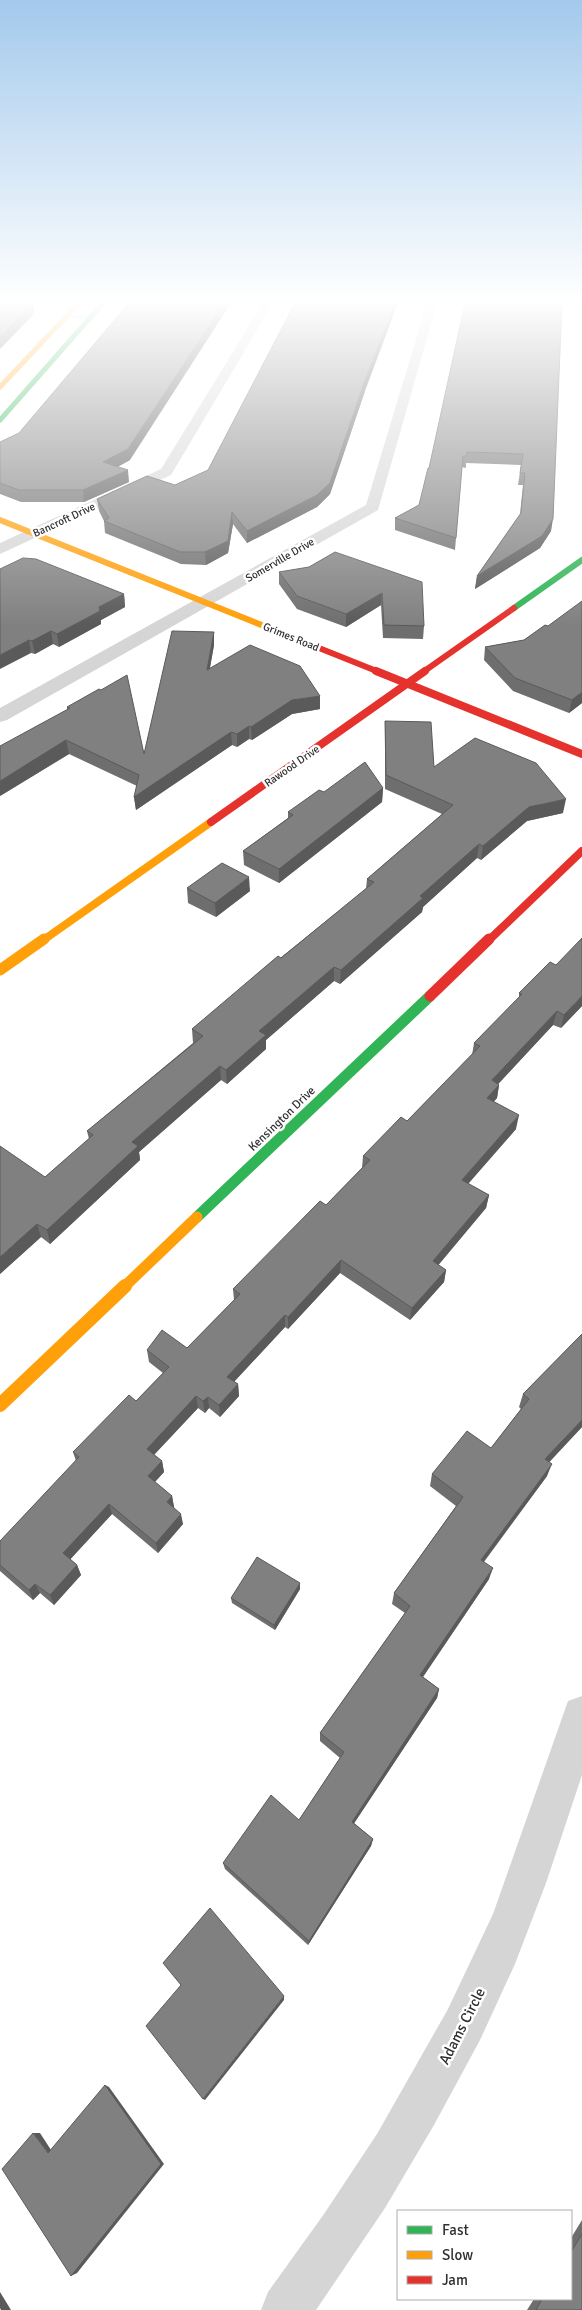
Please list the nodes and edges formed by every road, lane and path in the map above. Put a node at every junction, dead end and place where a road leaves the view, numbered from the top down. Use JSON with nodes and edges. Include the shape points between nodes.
{"nodes":[{"id":1,"x":203,"y":411,"type":"edge"},
{"id":2,"x":401,"y":411,"type":"edge"},
{"id":3,"x":0,"y":520,"type":"edge"},
{"id":4,"x":35,"y":533,"type":"junction"},
{"id":5,"x":0,"y":550,"type":"edge"},
{"id":6,"x":582,"y":560,"type":"edge"},
{"id":7,"x":204,"y":602,"type":"junction"},
{"id":8,"x":408,"y":684,"type":"junction"},
{"id":9,"x":0,"y":716,"type":"edge"},
{"id":10,"x":582,"y":754,"type":"edge"},
{"id":11,"x":582,"y":851,"type":"edge"},
{"id":12,"x":0,"y":970,"type":"edge"},
{"id":13,"x":0,"y":1405,"type":"edge"},
{"id":14,"x":582,"y":1715,"type":"edge"},
{"id":15,"x":286,"y":2310,"type":"edge"}],
"edges":[{"from":1,"to":4,"type":"street","name":"Bancroft Drive","via":[[166,472]]},
{"from":2,"to":7,"type":"street","name":"Somerville Drive","via":[[373,507]]},
{"from":3,"to":4,"type":"street","name":"Grimes Road"},
{"from":4,"to":5,"type":"street","name":"Bancroft Drive"},
{"from":4,"to":7,"type":"street","name":"Grimes Road"},
{"from":6,"to":8,"type":"street","name":"Rawood Drive"},
{"from":7,"to":8,"type":"street","name":"Grimes Road"},
{"from":7,"to":9,"type":"street","name":"Somerville Drive"},
{"from":8,"to":10,"type":"street","name":"Grimes Road"},
{"from":8,"to":12,"type":"street","name":"Rawood Drive"},
{"from":11,"to":13,"type":"street","name":"Kensington Drive"},
{"from":14,"to":15,"type":"street","name":"Adams Circle","via":[[518,1905],[485,1981],[400,2139],[348,2224]]}]}
